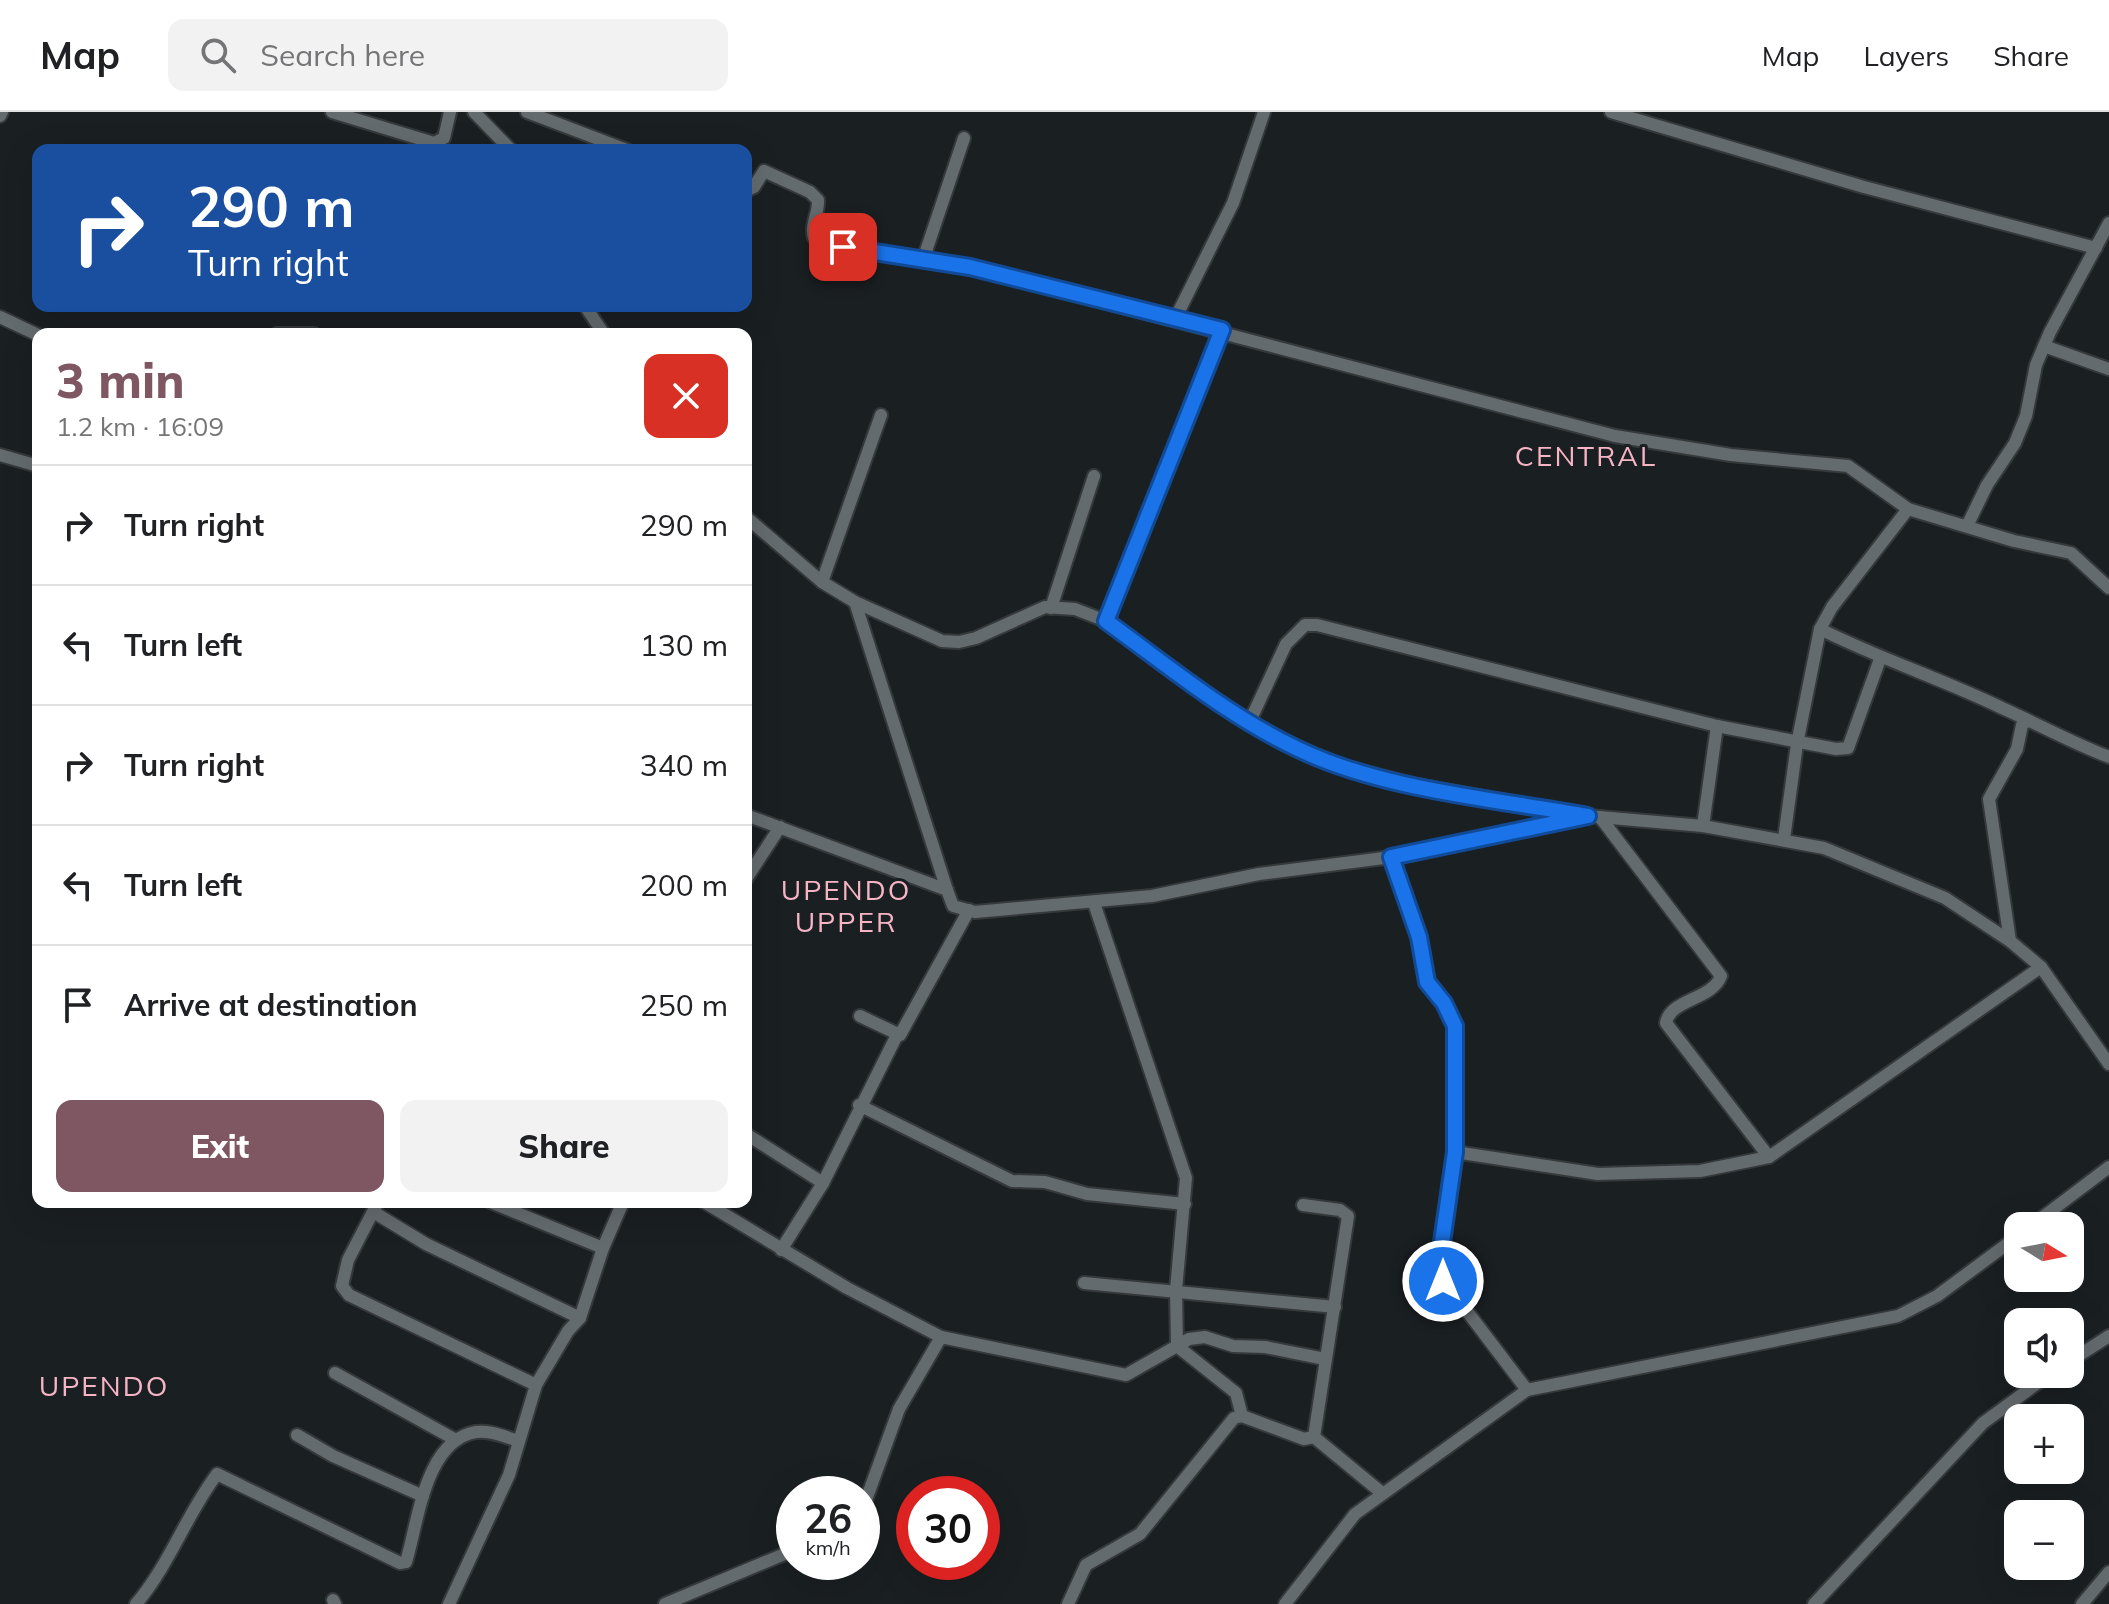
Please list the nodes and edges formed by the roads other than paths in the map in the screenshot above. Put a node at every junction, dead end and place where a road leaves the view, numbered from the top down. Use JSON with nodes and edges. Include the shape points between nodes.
{"nodes":[{"id":1,"x":332,"y":112,"type":"edge"},
{"id":2,"x":450,"y":112,"type":"edge"},
{"id":3,"x":474,"y":112,"type":"edge"},
{"id":4,"x":527,"y":112,"type":"edge"},
{"id":5,"x":1264,"y":112,"type":"edge"},
{"id":6,"x":1611,"y":112,"type":"edge"},
{"id":7,"x":964,"y":138,"type":"dead end"},
{"id":8,"x":505,"y":144,"type":"edge"},
{"id":9,"x":611,"y":144,"type":"edge"},
{"id":10,"x":752,"y":188,"type":"edge"},
{"id":11,"x":2109,"y":223,"type":"edge"},
{"id":12,"x":2096,"y":248,"type":"junction"},
{"id":13,"x":923,"y":260,"type":"junction"},
{"id":14,"x":0,"y":317,"type":"edge"},
{"id":15,"x":1175,"y":319,"type":"junction"},
{"id":16,"x":1222,"y":330,"type":"junction"},
{"id":17,"x":32,"y":332,"type":"edge"},
{"id":18,"x":2044,"y":346,"type":"junction"},
{"id":19,"x":2109,"y":369,"type":"edge"},
{"id":20,"x":881,"y":415,"type":"dead end"},
{"id":21,"x":0,"y":455,"type":"edge"},
{"id":22,"x":32,"y":464,"type":"edge"},
{"id":23,"x":1094,"y":476,"type":"dead end"},
{"id":24,"x":1908,"y":509,"type":"junction"},
{"id":25,"x":752,"y":522,"type":"edge"},
{"id":26,"x":1967,"y":526,"type":"junction"},
{"id":27,"x":822,"y":582,"type":"junction"},
{"id":28,"x":2109,"y":588,"type":"edge"},
{"id":29,"x":855,"y":602,"type":"junction"},
{"id":30,"x":1051,"y":608,"type":"junction"},
{"id":31,"x":1106,"y":621,"type":"junction"},
{"id":32,"x":1820,"y":629,"type":"junction"},
{"id":33,"x":1880,"y":659,"type":"junction"},
{"id":34,"x":1250,"y":721,"type":"junction"},
{"id":35,"x":2027,"y":721,"type":"junction"},
{"id":36,"x":1717,"y":726,"type":"junction"},
{"id":37,"x":1797,"y":744,"type":"junction"},
{"id":38,"x":2109,"y":757,"type":"edge"},
{"id":39,"x":1594,"y":816,"type":"junction"},
{"id":40,"x":752,"y":817,"type":"edge"},
{"id":41,"x":1703,"y":826,"type":"junction"},
{"id":42,"x":780,"y":827,"type":"junction"},
{"id":43,"x":1784,"y":839,"type":"junction"},
{"id":44,"x":1391,"y":857,"type":"junction"},
{"id":45,"x":752,"y":870,"type":"edge"},
{"id":46,"x":947,"y":890,"type":"junction"},
{"id":47,"x":1094,"y":903,"type":"junction"},
{"id":48,"x":969,"y":910,"type":"junction"},
{"id":49,"x":2010,"y":941,"type":"junction"},
{"id":50,"x":2041,"y":967,"type":"junction"},
{"id":51,"x":860,"y":1016,"type":"dead end"},
{"id":52,"x":897,"y":1035,"type":"junction"},
{"id":53,"x":2109,"y":1064,"type":"edge"},
{"id":54,"x":859,"y":1105,"type":"junction"},
{"id":55,"x":752,"y":1138,"type":"edge"},
{"id":56,"x":1455,"y":1152,"type":"junction"},
{"id":57,"x":1769,"y":1157,"type":"junction"},
{"id":58,"x":2109,"y":1167,"type":"edge"},
{"id":59,"x":823,"y":1183,"type":"junction"},
{"id":60,"x":1185,"y":1204,"type":"junction"},
{"id":61,"x":1303,"y":1205,"type":"dead end"},
{"id":62,"x":376,"y":1208,"type":"edge"},
{"id":63,"x":378,"y":1208,"type":"edge"},
{"id":64,"x":505,"y":1208,"type":"edge"},
{"id":65,"x":620,"y":1208,"type":"edge"},
{"id":66,"x":714,"y":1208,"type":"edge"},
{"id":67,"x":2050,"y":1212,"type":"edge"},
{"id":68,"x":2004,"y":1246,"type":"edge"},
{"id":69,"x":603,"y":1248,"type":"junction"},
{"id":70,"x":781,"y":1250,"type":"junction"},
{"id":71,"x":1084,"y":1283,"type":"dead end"},
{"id":72,"x":1176,"y":1290,"type":"junction"},
{"id":73,"x":1335,"y":1307,"type":"junction"},
{"id":74,"x":580,"y":1318,"type":"junction"},
{"id":75,"x":2109,"y":1336,"type":"edge"},
{"id":76,"x":941,"y":1337,"type":"junction"},
{"id":77,"x":1177,"y":1346,"type":"junction"},
{"id":78,"x":2084,"y":1352,"type":"edge"},
{"id":79,"x":1325,"y":1359,"type":"junction"},
{"id":80,"x":335,"y":1373,"type":"dead end"},
{"id":81,"x":536,"y":1385,"type":"junction"},
{"id":82,"x":2031,"y":1388,"type":"edge"},
{"id":83,"x":1527,"y":1390,"type":"junction"},
{"id":84,"x":1242,"y":1416,"type":"junction"},
{"id":85,"x":297,"y":1435,"type":"dead end"},
{"id":86,"x":1314,"y":1437,"type":"junction"},
{"id":87,"x":456,"y":1440,"type":"junction"},
{"id":88,"x":519,"y":1441,"type":"junction"},
{"id":89,"x":875,"y":1476,"type":"edge"},
{"id":90,"x":1382,"y":1493,"type":"junction"},
{"id":91,"x":423,"y":1496,"type":"junction"},
{"id":92,"x":776,"y":1558,"type":"edge"},
{"id":93,"x":2109,"y":1572,"type":"edge"},
{"id":94,"x":136,"y":1604,"type":"edge"},
{"id":95,"x":449,"y":1604,"type":"edge"},
{"id":96,"x":665,"y":1604,"type":"edge"},
{"id":97,"x":1068,"y":1604,"type":"edge"},
{"id":98,"x":1285,"y":1604,"type":"edge"},
{"id":99,"x":1814,"y":1604,"type":"edge"},
{"id":100,"x":2082,"y":1604,"type":"edge"}],
"edges":[{"from":1,"to":2,"type":"street","via":[[434,143],[444,138]]},
{"from":3,"to":8,"type":"street"},
{"from":4,"to":9,"type":"street"},
{"from":5,"to":15,"type":"street","via":[[1233,203]]},
{"from":6,"to":12,"type":"street"},
{"from":7,"to":13,"type":"street"},
{"from":10,"to":13,"type":"street","via":[[764,171],[818,200],[814,238]]},
{"from":11,"to":12,"type":"street"},
{"from":12,"to":18,"type":"street"},
{"from":13,"to":15,"type":"street"},
{"from":14,"to":17,"type":"street"},
{"from":15,"to":16,"type":"street"},
{"from":16,"to":24,"type":"street","via":[[1615,436],[1731,455],[1848,466]]},
{"from":16,"to":31,"type":"street"},
{"from":18,"to":19,"type":"street"},
{"from":18,"to":26,"type":"street","via":[[2015,443]]},
{"from":20,"to":27,"type":"street"},
{"from":21,"to":22,"type":"street"},
{"from":23,"to":30,"type":"street"},
{"from":24,"to":26,"type":"street"},
{"from":24,"to":32,"type":"street"},
{"from":25,"to":27,"type":"street"},
{"from":26,"to":28,"type":"street","via":[[2071,553]]},
{"from":27,"to":29,"type":"street"},
{"from":29,"to":30,"type":"street","via":[[942,641],[959,642]]},
{"from":29,"to":46,"type":"street"},
{"from":30,"to":31,"type":"street","via":[[1075,609]]},
{"from":31,"to":34,"type":"street"},
{"from":32,"to":33,"type":"street"},
{"from":32,"to":37,"type":"street"},
{"from":33,"to":35,"type":"street"},
{"from":33,"to":37,"type":"street","via":[[1848,748]]},
{"from":34,"to":36,"type":"street","via":[[1292,635],[1305,625],[1317,625]]},
{"from":34,"to":39,"type":"street","via":[[1298,750],[1342,766],[1412,784]]},
{"from":35,"to":38,"type":"street"},
{"from":35,"to":49,"type":"street","via":[[1989,799]]},
{"from":36,"to":37,"type":"street"},
{"from":36,"to":41,"type":"street"},
{"from":37,"to":43,"type":"street"},
{"from":39,"to":41,"type":"street"},
{"from":39,"to":44,"type":"street"},
{"from":39,"to":57,"type":"street","via":[[1721,976],[1715,987],[1672,1012],[1666,1023]]},
{"from":40,"to":42,"type":"street"},
{"from":41,"to":43,"type":"street"},
{"from":42,"to":45,"type":"street"},
{"from":42,"to":46,"type":"street"},
{"from":43,"to":49,"type":"street","via":[[1824,848],[1945,898]]},
{"from":44,"to":47,"type":"street"},
{"from":44,"to":56,"type":"street","via":[[1419,937],[1427,982],[1455,1026]]},
{"from":46,"to":48,"type":"street","via":[[953,906]]},
{"from":47,"to":48,"type":"street"},
{"from":47,"to":60,"type":"street","via":[[1179,1151]]},
{"from":48,"to":52,"type":"street"},
{"from":49,"to":50,"type":"street"},
{"from":50,"to":53,"type":"street"},
{"from":50,"to":57,"type":"street"},
{"from":51,"to":52,"type":"street"},
{"from":52,"to":54,"type":"street"},
{"from":54,"to":59,"type":"street"},
{"from":54,"to":60,"type":"street","via":[[1012,1181]]},
{"from":55,"to":59,"type":"street"},
{"from":56,"to":57,"type":"street","via":[[1598,1174],[1700,1171]]},
{"from":56,"to":83,"type":"street","via":[[1439,1275]]},
{"from":58,"to":67,"type":"street"},
{"from":59,"to":70,"type":"street"},
{"from":60,"to":72,"type":"street"},
{"from":61,"to":73,"type":"street","via":[[1348,1216]]},
{"from":62,"to":81,"type":"street","via":[[348,1260],[342,1286],[349,1295]]},
{"from":63,"to":74,"type":"street","via":[[426,1244]]},
{"from":64,"to":69,"type":"street"},
{"from":65,"to":69,"type":"street"},
{"from":66,"to":70,"type":"street"},
{"from":68,"to":83,"type":"street","via":[[1937,1296],[1898,1316]]},
{"from":69,"to":74,"type":"street"},
{"from":70,"to":76,"type":"street"},
{"from":71,"to":72,"type":"street"},
{"from":72,"to":73,"type":"street"},
{"from":72,"to":77,"type":"street"},
{"from":73,"to":79,"type":"street"},
{"from":74,"to":81,"type":"street"},
{"from":75,"to":78,"type":"street"},
{"from":76,"to":77,"type":"street","via":[[1126,1375]]},
{"from":76,"to":89,"type":"street","via":[[899,1409]]},
{"from":77,"to":79,"type":"street","via":[[1205,1337]]},
{"from":77,"to":84,"type":"street","via":[[1236,1393]]},
{"from":79,"to":86,"type":"street"},
{"from":80,"to":87,"type":"street"},
{"from":81,"to":88,"type":"street"},
{"from":82,"to":99,"type":"street","via":[[1983,1423]]},
{"from":83,"to":90,"type":"street"},
{"from":84,"to":86,"type":"street","via":[[1304,1439]]},
{"from":84,"to":97,"type":"street","via":[[1225,1427],[1140,1534],[1086,1565]]},
{"from":85,"to":91,"type":"street"},
{"from":86,"to":90,"type":"street"},
{"from":87,"to":88,"type":"street","via":[[477,1432]]},
{"from":87,"to":91,"type":"street","via":[[434,1466]]},
{"from":88,"to":95,"type":"street","via":[[509,1475]]},
{"from":90,"to":98,"type":"street","via":[[1346,1525]]},
{"from":91,"to":94,"type":"street","via":[[406,1562],[400,1563],[217,1474],[159,1576]]},
{"from":92,"to":96,"type":"street"},
{"from":93,"to":100,"type":"street"}]}
